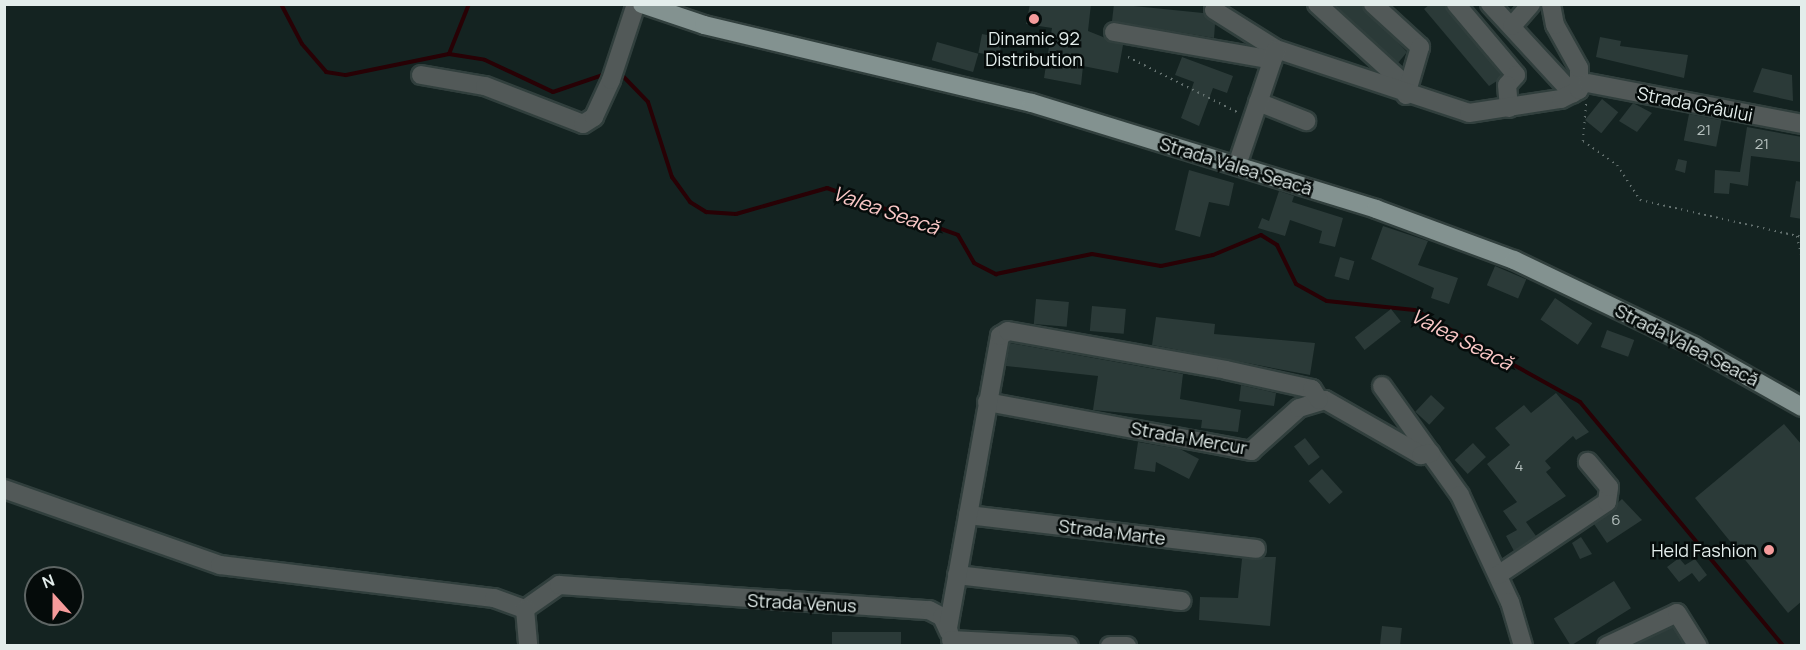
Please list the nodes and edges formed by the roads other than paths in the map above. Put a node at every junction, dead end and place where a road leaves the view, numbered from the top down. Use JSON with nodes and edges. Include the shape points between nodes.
{"nodes":[{"id":1,"x":636,"y":4,"type":"edge"},
{"id":2,"x":642,"y":4,"type":"edge"},
{"id":3,"x":1317,"y":4,"type":"edge"},
{"id":4,"x":1373,"y":4,"type":"edge"},
{"id":5,"x":1456,"y":4,"type":"edge"},
{"id":6,"x":1490,"y":4,"type":"edge"},
{"id":7,"x":1531,"y":4,"type":"edge"},
{"id":8,"x":1551,"y":4,"type":"edge"},
{"id":9,"x":1214,"y":10,"type":"dead end"},
{"id":10,"x":1512,"y":26,"type":"junction"},
{"id":11,"x":1114,"y":32,"type":"dead end"},
{"id":12,"x":1274,"y":54,"type":"junction"},
{"id":13,"x":421,"y":75,"type":"dead end"},
{"id":14,"x":1588,"y":83,"type":"road end"},
{"id":15,"x":1407,"y":91,"type":"junction"},
{"id":16,"x":1573,"y":94,"type":"junction"},
{"id":17,"x":1509,"y":108,"type":"junction"},
{"id":18,"x":1255,"y":110,"type":"junction"},
{"id":19,"x":1306,"y":121,"type":"dead end"},
{"id":20,"x":1802,"y":124,"type":"edge"},
{"id":21,"x":1237,"y":165,"type":"junction"},
{"id":22,"x":1382,"y":386,"type":"dead end"},
{"id":23,"x":1319,"y":400,"type":"junction"},
{"id":24,"x":987,"y":402,"type":"junction"},
{"id":25,"x":1802,"y":407,"type":"edge"},
{"id":26,"x":1431,"y":453,"type":"junction"},
{"id":27,"x":1588,"y":462,"type":"dead end"},
{"id":28,"x":4,"y":489,"type":"edge"},
{"id":29,"x":968,"y":515,"type":"junction"},
{"id":30,"x":1256,"y":549,"type":"dead end"},
{"id":31,"x":957,"y":575,"type":"junction"},
{"id":32,"x":1498,"y":575,"type":"junction"},
{"id":33,"x":1181,"y":601,"type":"dead end"},
{"id":34,"x":525,"y":609,"type":"junction"},
{"id":35,"x":950,"y":638,"type":"edge"},
{"id":36,"x":528,"y":645,"type":"edge"},
{"id":37,"x":1069,"y":645,"type":"edge"},
{"id":38,"x":1110,"y":645,"type":"edge"},
{"id":39,"x":1127,"y":645,"type":"edge"},
{"id":40,"x":1523,"y":645,"type":"edge"},
{"id":41,"x":1607,"y":645,"type":"edge"},
{"id":42,"x":1698,"y":645,"type":"edge"}],
"edges":[{"from":1,"to":13,"type":"street","via":[[615,72],[594,117],[576,124],[485,86]]},
{"from":2,"to":21,"type":"main road","name":"Strada Valea Seacă","via":[[704,25],[978,88]]},
{"from":3,"to":15,"type":"street"},
{"from":4,"to":15,"type":"street","via":[[1420,47]]},
{"from":5,"to":17,"type":"street","via":[[1516,75],[1506,85]]},
{"from":6,"to":10,"type":"street"},
{"from":7,"to":10,"type":"street"},
{"from":8,"to":16,"type":"street","via":[[1581,76]]},
{"from":9,"to":12,"type":"street"},
{"from":10,"to":16,"type":"street"},
{"from":11,"to":12,"type":"street"},
{"from":12,"to":15,"type":"street"},
{"from":12,"to":18,"type":"street"},
{"from":14,"to":20,"type":"street","name":"Strada Grâului"},
{"from":15,"to":17,"type":"street","via":[[1451,111]]},
{"from":16,"to":17,"type":"street"},
{"from":18,"to":19,"type":"street"},
{"from":18,"to":21,"type":"street"},
{"from":21,"to":25,"type":"main road","name":"Strada Valea Seacă","via":[[1514,260],[1694,346]]},
{"from":22,"to":26,"type":"street"},
{"from":23,"to":24,"type":"street","name":"Strada Mercur","via":[[1299,408],[1251,451]]},
{"from":23,"to":24,"type":"street","via":[[1312,389],[1286,382],[1008,331],[997,344]]},
{"from":23,"to":26,"type":"street","via":[[1421,454]]},
{"from":24,"to":29,"type":"street"},
{"from":26,"to":32,"type":"street","via":[[1460,495]]},
{"from":27,"to":32,"type":"street","via":[[1609,487],[1607,502]]},
{"from":28,"to":34,"type":"street","via":[[220,565],[494,598]]},
{"from":29,"to":30,"type":"street","name":"Strada Marte"},
{"from":29,"to":31,"type":"street"},
{"from":31,"to":33,"type":"street"},
{"from":31,"to":35,"type":"street"},
{"from":32,"to":40,"type":"street"},
{"from":34,"to":35,"type":"street","name":"Strada Venus","via":[[559,585],[930,610],[939,613]]},
{"from":34,"to":36,"type":"street"},
{"from":35,"to":37,"type":"street"},
{"from":38,"to":39,"type":"street"},
{"from":41,"to":42,"type":"street","via":[[1677,613]]}]}
